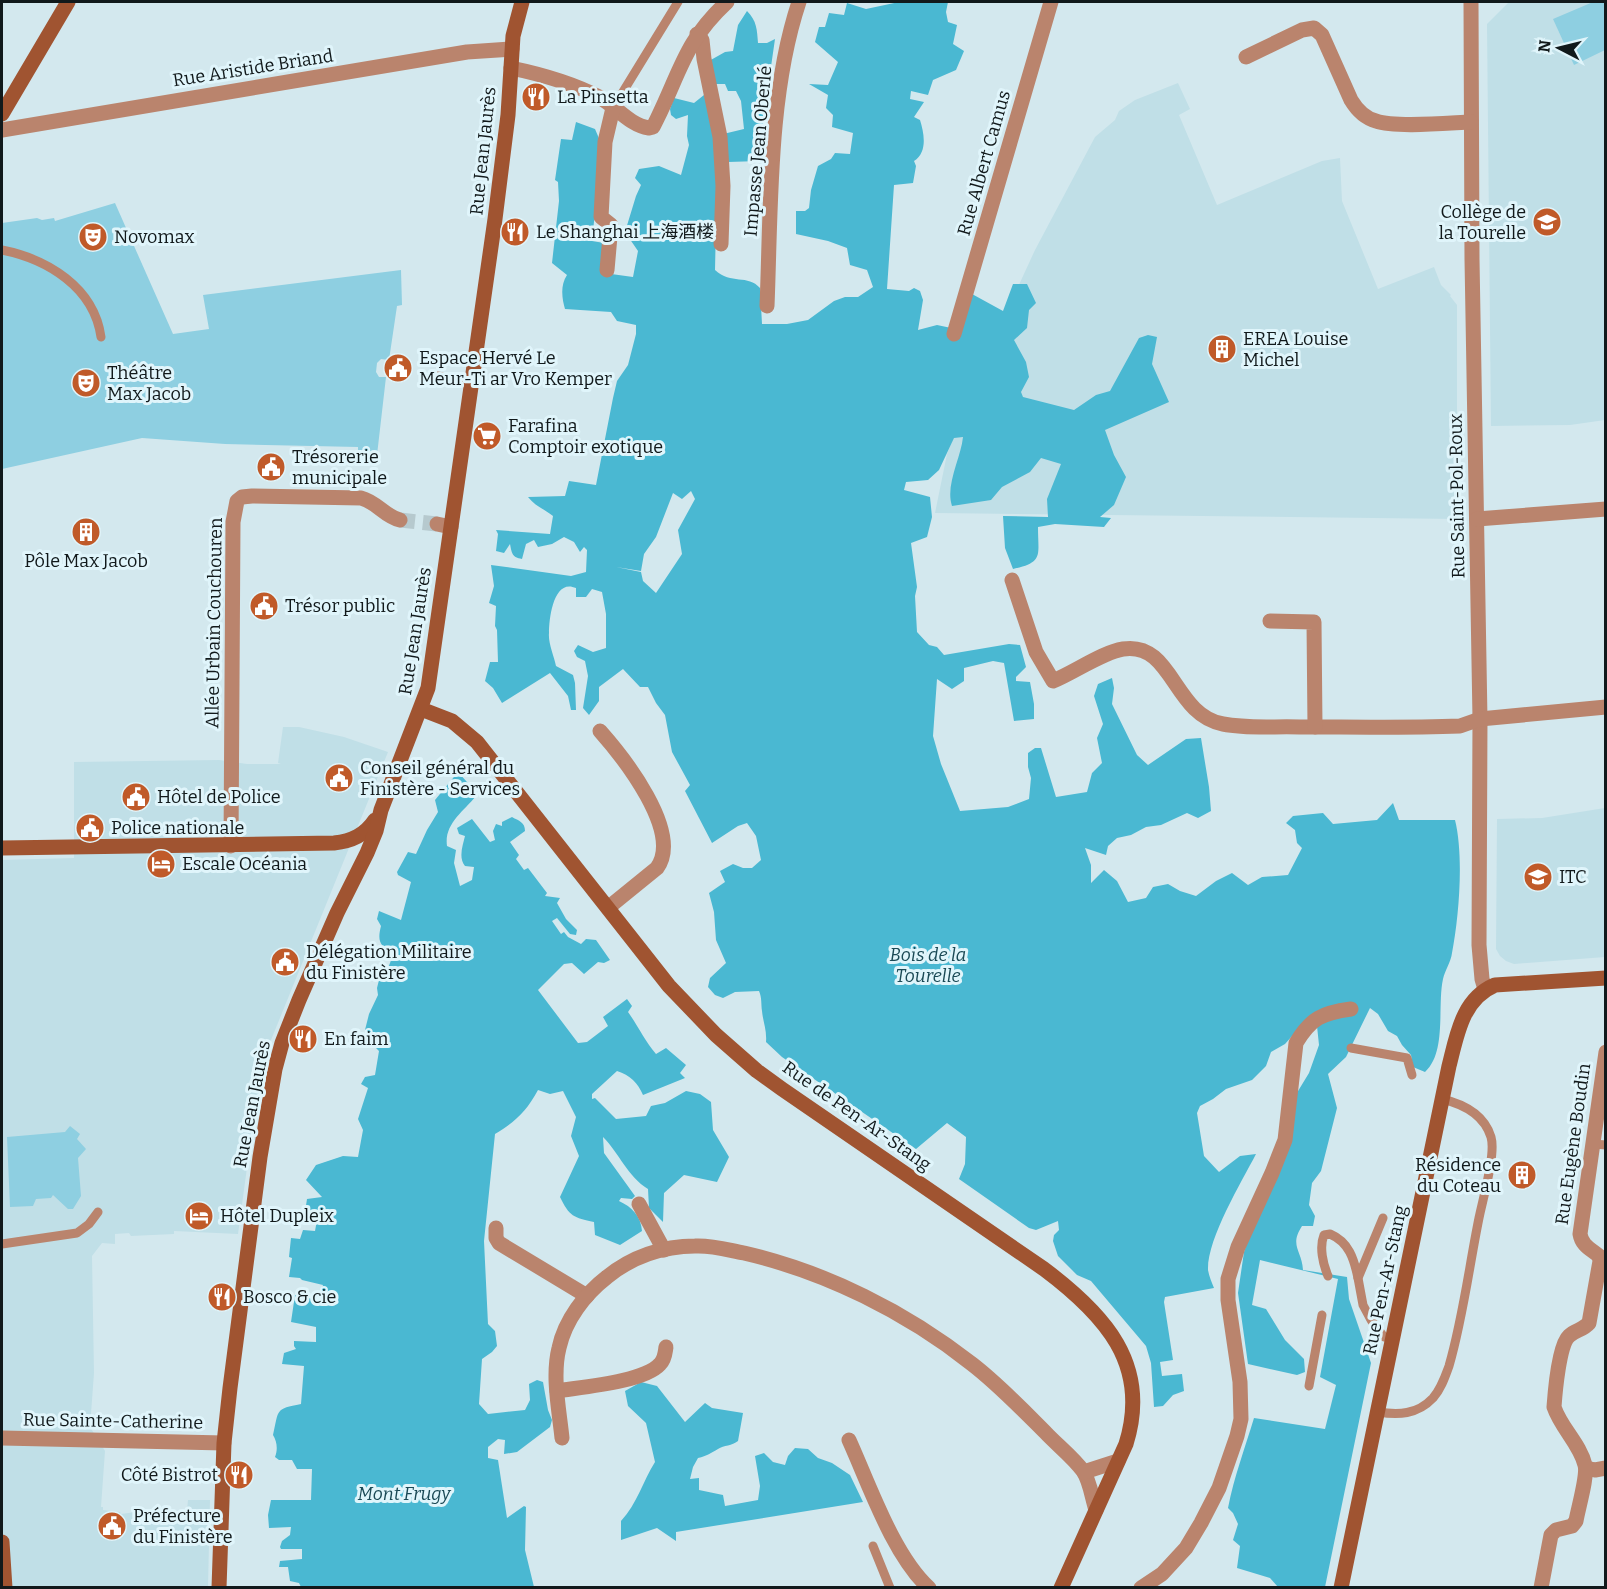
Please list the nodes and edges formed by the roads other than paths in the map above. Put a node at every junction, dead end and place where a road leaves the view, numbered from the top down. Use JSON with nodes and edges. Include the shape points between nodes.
{"nodes":[{"id":1,"x":69,"y":2,"type":"edge"},
{"id":2,"x":522,"y":2,"type":"edge"},
{"id":3,"x":678,"y":2,"type":"edge"},
{"id":4,"x":727,"y":2,"type":"edge"},
{"id":5,"x":799,"y":2,"type":"edge"},
{"id":6,"x":1051,"y":2,"type":"edge"},
{"id":7,"x":1471,"y":2,"type":"edge"},
{"id":8,"x":697,"y":34,"type":"junction"},
{"id":9,"x":512,"y":49,"type":"junction"},
{"id":10,"x":1246,"y":57,"type":"dead end"},
{"id":11,"x":511,"y":68,"type":"junction"},
{"id":12,"x":613,"y":108,"type":"junction"},
{"id":13,"x":2,"y":114,"type":"edge"},
{"id":14,"x":1471,"y":122,"type":"junction"},
{"id":15,"x":2,"y":130,"type":"edge"},
{"id":16,"x":721,"y":244,"type":"dead end"},
{"id":17,"x":2,"y":250,"type":"edge"},
{"id":18,"x":607,"y":270,"type":"dead end"},
{"id":19,"x":767,"y":306,"type":"dead end"},
{"id":20,"x":954,"y":334,"type":"dead end"},
{"id":21,"x":100,"y":337,"type":"dead end"},
{"id":22,"x":437,"y":376,"type":"dead end"},
{"id":23,"x":472,"y":381,"type":"junction"},
{"id":24,"x":1605,"y":509,"type":"edge"},
{"id":25,"x":1477,"y":519,"type":"junction"},
{"id":26,"x":400,"y":520,"type":"tunnel mouth"},
{"id":27,"x":1012,"y":580,"type":"dead end"},
{"id":28,"x":1270,"y":621,"type":"dead end"},
{"id":29,"x":1605,"y":707,"type":"edge"},
{"id":30,"x":421,"y":709,"type":"junction"},
{"id":31,"x":1480,"y":719,"type":"junction"},
{"id":32,"x":1315,"y":727,"type":"junction"},
{"id":33,"x":600,"y":731,"type":"dead end"},
{"id":34,"x":381,"y":810,"type":"junction"},
{"id":35,"x":340,"y":843,"type":"junction"},
{"id":36,"x":231,"y":846,"type":"junction"},
{"id":37,"x":2,"y":848,"type":"edge"},
{"id":38,"x":357,"y":873,"type":"junction"},
{"id":39,"x":609,"y":908,"type":"junction"},
{"id":40,"x":1605,"y":978,"type":"edge"},
{"id":41,"x":1485,"y":989,"type":"junction"},
{"id":42,"x":1351,"y":1009,"type":"dead end"},
{"id":43,"x":1351,"y":1048,"type":"dead end"},
{"id":44,"x":1605,"y":1052,"type":"edge"},
{"id":45,"x":1412,"y":1075,"type":"dead end"},
{"id":46,"x":1442,"y":1099,"type":"junction"},
{"id":47,"x":1599,"y":1145,"type":"edge"},
{"id":48,"x":639,"y":1204,"type":"dead end"},
{"id":49,"x":98,"y":1212,"type":"dead end"},
{"id":50,"x":1383,"y":1218,"type":"dead end"},
{"id":51,"x":496,"y":1228,"type":"dead end"},
{"id":52,"x":2,"y":1244,"type":"edge"},
{"id":53,"x":664,"y":1250,"type":"junction"},
{"id":54,"x":1328,"y":1276,"type":"dead end"},
{"id":55,"x":1358,"y":1278,"type":"junction"},
{"id":56,"x":587,"y":1296,"type":"junction"},
{"id":57,"x":1322,"y":1315,"type":"dead end"},
{"id":58,"x":1392,"y":1339,"type":"junction"},
{"id":59,"x":666,"y":1347,"type":"dead end"},
{"id":60,"x":1309,"y":1386,"type":"dead end"},
{"id":61,"x":557,"y":1391,"type":"junction"},
{"id":62,"x":1378,"y":1412,"type":"junction"},
{"id":63,"x":2,"y":1438,"type":"edge"},
{"id":64,"x":562,"y":1438,"type":"dead end"},
{"id":65,"x":849,"y":1440,"type":"dead end"},
{"id":66,"x":224,"y":1443,"type":"junction"},
{"id":67,"x":1118,"y":1461,"type":"junction"},
{"id":68,"x":1586,"y":1468,"type":"junction"},
{"id":69,"x":1605,"y":1468,"type":"edge"},
{"id":70,"x":1084,"y":1472,"type":"junction"},
{"id":71,"x":1096,"y":1510,"type":"junction"},
{"id":72,"x":2,"y":1542,"type":"edge"},
{"id":73,"x":873,"y":1546,"type":"dead end"},
{"id":74,"x":5,"y":1587,"type":"edge"},
{"id":75,"x":219,"y":1587,"type":"edge"},
{"id":76,"x":890,"y":1587,"type":"edge"},
{"id":77,"x":928,"y":1587,"type":"edge"},
{"id":78,"x":1061,"y":1587,"type":"edge"},
{"id":79,"x":1141,"y":1587,"type":"edge"},
{"id":80,"x":1341,"y":1587,"type":"edge"},
{"id":81,"x":1541,"y":1587,"type":"edge"}],
"edges":[{"from":1,"to":13,"type":"street"},
{"from":2,"to":9,"type":"street","name":"Rue Jean Jaurès"},
{"from":3,"to":12,"type":"lane"},
{"from":4,"to":8,"type":"street"},
{"from":5,"to":19,"type":"street","name":"Impasse Jean Oberlé","via":[[789,36],[777,114]]},
{"from":6,"to":20,"type":"street","name":"Rue Albert Camus"},
{"from":7,"to":14,"type":"street","name":"Rue Saint-Pol-Roux"},
{"from":8,"to":12,"type":"street","via":[[653,127],[645,127]]},
{"from":8,"to":16,"type":"street","via":[[702,40],[720,137]]},
{"from":9,"to":11,"type":"street","name":"Rue Jean Jaurès"},
{"from":9,"to":15,"type":"street","name":"Rue Aristide Briand","via":[[467,52]]},
{"from":10,"to":14,"type":"street","via":[[1314,28],[1322,35],[1351,100],[1370,119],[1390,124]]},
{"from":11,"to":12,"type":"street","via":[[585,91]]},
{"from":11,"to":23,"type":"street","name":"Rue Jean Jaurès","via":[[497,209]]},
{"from":12,"to":18,"type":"street","via":[[605,142],[600,217],[611,225]]},
{"from":14,"to":25,"type":"street","name":"Rue Saint-Pol-Roux"},
{"from":17,"to":21,"type":"lane","via":[[49,266],[70,282],[90,305]]},
{"from":22,"to":23,"type":"lane"},
{"from":23,"to":30,"type":"street","name":"Rue Jean Jaurès","via":[[444,526],[430,674]]},
{"from":24,"to":25,"type":"street"},
{"from":25,"to":31,"type":"street","name":"Rue Saint-Pol-Roux"},
{"from":26,"to":36,"type":"street","name":"Allée Urbain Couchouren","via":[[361,498],[252,496],[237,501],[233,522]]},
{"from":27,"to":32,"type":"street","via":[[1036,652],[1053,681],[1115,651],[1131,649],[1162,664],[1189,705],[1213,721],[1240,726]]},
{"from":28,"to":32,"type":"street","via":[[1314,622]]},
{"from":29,"to":31,"type":"street"},
{"from":30,"to":34,"type":"street","name":"Rue Jean Jaurès"},
{"from":30,"to":39,"type":"street","name":"Rue de Pen-Ar-Stang","via":[[452,722],[477,742]]},
{"from":31,"to":32,"type":"street","via":[[1460,726]]},
{"from":31,"to":41,"type":"street","name":"Rue Saint-Pol-Roux","via":[[1479,945]]},
{"from":33,"to":39,"type":"street","via":[[643,787],[664,843],[657,868]]},
{"from":34,"to":35,"type":"street","via":[[363,834]]},
{"from":34,"to":38,"type":"street","name":"Rue Jean Jaurès"},
{"from":35,"to":36,"type":"street"},
{"from":35,"to":38,"type":"street","via":[[352,854]]},
{"from":36,"to":37,"type":"street"},
{"from":38,"to":66,"type":"street","name":"Rue Jean Jaurès","via":[[299,1000],[275,1069]]},
{"from":39,"to":67,"type":"street","name":"Rue de Pen-Ar-Stang","via":[[678,996],[757,1071],[1024,1254],[1090,1308],[1118,1345],[1131,1378],[1132,1418]]},
{"from":40,"to":41,"type":"street","via":[[1504,984]]},
{"from":41,"to":46,"type":"street","name":"Rue Pen-Ar-Stang","via":[[1462,1019]]},
{"from":42,"to":79,"type":"street","via":[[1314,1019],[1296,1044],[1285,1140],[1230,1270],[1228,1294],[1240,1382],[1240,1419],[1226,1470],[1186,1548],[1162,1574]]},
{"from":43,"to":45,"type":"lane","via":[[1407,1058]]},
{"from":44,"to":47,"type":"street","name":"Rue Eugène Boudin"},
{"from":46,"to":58,"type":"street","name":"Rue Pen-Ar-Stang"},
{"from":46,"to":62,"type":"lane","via":[[1472,1111],[1491,1139],[1452,1354],[1440,1388],[1428,1403],[1403,1414]]},
{"from":47,"to":68,"type":"street","name":"Rue Eugène Boudin","via":[[1580,1234],[1600,1261],[1589,1323],[1569,1335],[1563,1348],[1554,1407]]},
{"from":48,"to":53,"type":"street"},
{"from":49,"to":52,"type":"lane","via":[[76,1233]]},
{"from":50,"to":55,"type":"lane"},
{"from":51,"to":56,"type":"street","via":[[499,1243]]},
{"from":53,"to":56,"type":"street","via":[[623,1265]]},
{"from":53,"to":70,"type":"street","via":[[701,1246],[755,1256],[814,1274],[878,1304],[973,1364]]},
{"from":54,"to":55,"type":"lane","via":[[1321,1241],[1330,1234],[1347,1246]]},
{"from":55,"to":58,"type":"lane","via":[[1363,1305],[1371,1320],[1384,1337]]},
{"from":56,"to":61,"type":"street","via":[[573,1315],[559,1347]]},
{"from":57,"to":60,"type":"lane"},
{"from":58,"to":62,"type":"street","name":"Rue Pen-Ar-Stang"},
{"from":59,"to":61,"type":"street","via":[[662,1363],[651,1372]]},
{"from":61,"to":64,"type":"street"},
{"from":62,"to":80,"type":"street","name":"Rue Pen-Ar-Stang"},
{"from":63,"to":66,"type":"street","name":"Rue Sainte-Catherine"},
{"from":65,"to":77,"type":"street","via":[[900,1551]]},
{"from":66,"to":75,"type":"street","name":"Rue Jean Jaurès"},
{"from":67,"to":70,"type":"street"},
{"from":67,"to":71,"type":"street","name":"Rue de Pen-Ar-Stang"},
{"from":68,"to":69,"type":"street"},
{"from":68,"to":81,"type":"street","via":[[1576,1521],[1551,1535]]},
{"from":70,"to":71,"type":"street"},
{"from":71,"to":78,"type":"street","name":"Rue de Pen-Ar-Stang"},
{"from":72,"to":74,"type":"street"},
{"from":73,"to":76,"type":"lane"}]}
